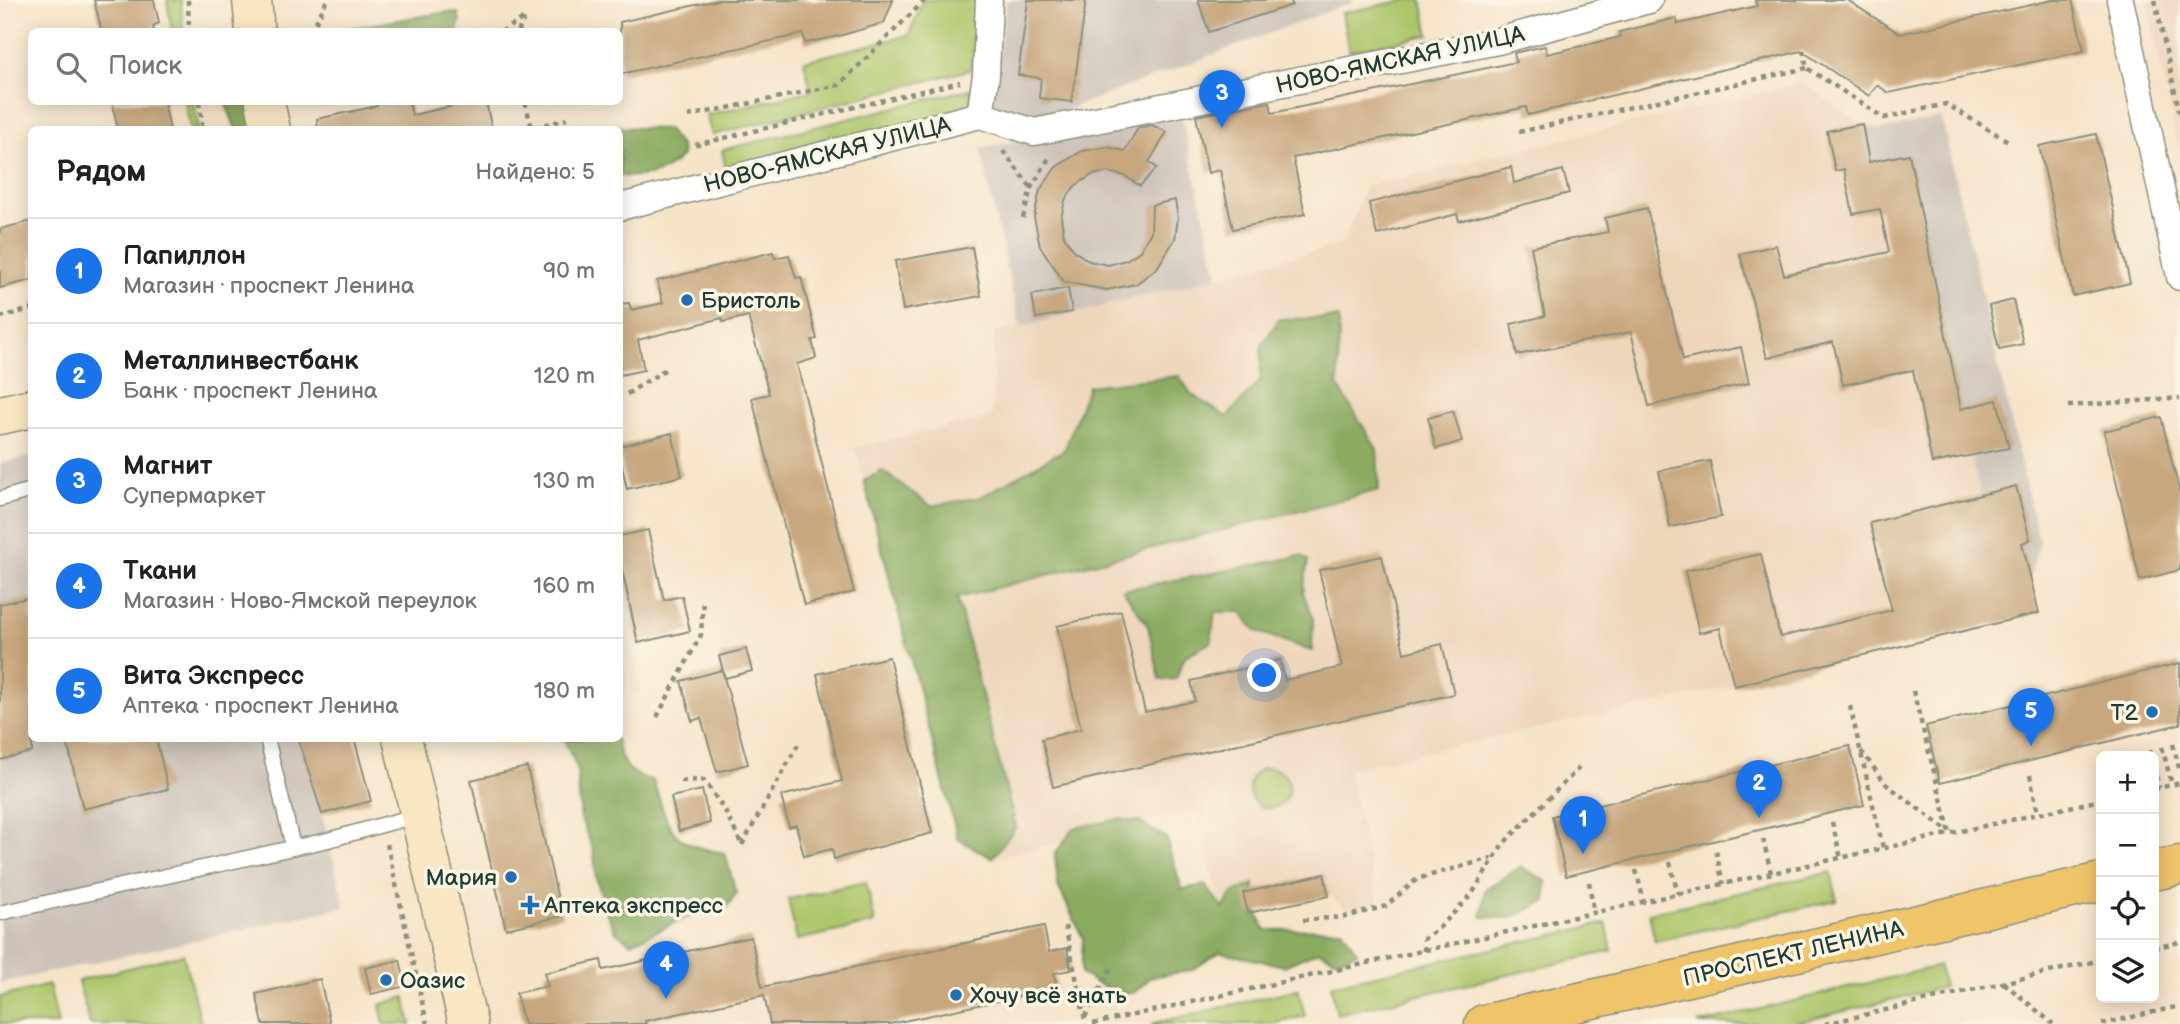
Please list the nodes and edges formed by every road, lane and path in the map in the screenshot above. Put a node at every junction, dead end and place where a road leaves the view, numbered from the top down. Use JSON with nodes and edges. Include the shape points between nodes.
{"nodes":[{"id":1,"x":188,"y":0,"type":"edge"},
{"id":2,"x":253,"y":0,"type":"edge"},
{"id":3,"x":327,"y":0,"type":"edge"},
{"id":4,"x":925,"y":0,"type":"edge"},
{"id":5,"x":989,"y":0,"type":"edge"},
{"id":6,"x":1648,"y":0,"type":"edge"},
{"id":7,"x":2120,"y":0,"type":"edge"},
{"id":8,"x":2155,"y":0,"type":"edge"},
{"id":9,"x":189,"y":28,"type":"edge"},
{"id":10,"x":255,"y":28,"type":"edge"},
{"id":11,"x":313,"y":28,"type":"edge"},
{"id":12,"x":508,"y":28,"type":"edge"},
{"id":13,"x":520,"y":28,"type":"edge"},
{"id":14,"x":1803,"y":50,"type":"dead end"},
{"id":15,"x":1807,"y":68,"type":"junction"},
{"id":16,"x":986,"y":75,"type":"junction"},
{"id":17,"x":199,"y":105,"type":"edge"},
{"id":18,"x":266,"y":105,"type":"edge"},
{"id":19,"x":526,"y":105,"type":"edge"},
{"id":20,"x":980,"y":114,"type":"junction"},
{"id":21,"x":2180,"y":114,"type":"edge"},
{"id":22,"x":688,"y":116,"type":"dead end"},
{"id":23,"x":567,"y":119,"type":"dead end"},
{"id":24,"x":1075,"y":124,"type":"junction"},
{"id":25,"x":202,"y":126,"type":"edge"},
{"id":26,"x":270,"y":126,"type":"edge"},
{"id":27,"x":531,"y":126,"type":"edge"},
{"id":28,"x":542,"y":126,"type":"edge"},
{"id":29,"x":1519,"y":132,"type":"dead end"},
{"id":30,"x":2008,"y":141,"type":"dead end"},
{"id":31,"x":695,"y":145,"type":"dead end"},
{"id":32,"x":623,"y":206,"type":"edge"},
{"id":33,"x":1023,"y":218,"type":"dead end"},
{"id":34,"x":2180,"y":277,"type":"edge"},
{"id":35,"x":28,"y":310,"type":"edge"},
{"id":36,"x":0,"y":317,"type":"edge"},
{"id":37,"x":666,"y":369,"type":"dead end"},
{"id":38,"x":627,"y":394,"type":"dead end"},
{"id":39,"x":2180,"y":397,"type":"edge"},
{"id":40,"x":2068,"y":406,"type":"dead end"},
{"id":41,"x":28,"y":409,"type":"edge"},
{"id":42,"x":0,"y":415,"type":"edge"},
{"id":43,"x":28,"y":491,"type":"edge"},
{"id":44,"x":0,"y":499,"type":"edge"},
{"id":45,"x":703,"y":599,"type":"dead end"},
{"id":46,"x":1913,"y":691,"type":"dead end"},
{"id":47,"x":1850,"y":706,"type":"dead end"},
{"id":48,"x":657,"y":717,"type":"dead end"},
{"id":49,"x":800,"y":741,"type":"dead end"},
{"id":50,"x":268,"y":742,"type":"edge"},
{"id":51,"x":403,"y":742,"type":"edge"},
{"id":52,"x":2173,"y":744,"type":"dead end"},
{"id":53,"x":2162,"y":747,"type":"dead end"},
{"id":54,"x":1860,"y":750,"type":"junction"},
{"id":55,"x":1579,"y":768,"type":"dead end"},
{"id":56,"x":2180,"y":772,"type":"edge"},
{"id":57,"x":2030,"y":775,"type":"dead end"},
{"id":58,"x":681,"y":780,"type":"dead end"},
{"id":59,"x":2180,"y":783,"type":"edge"},
{"id":60,"x":2172,"y":785,"type":"junction"},
{"id":61,"x":2159,"y":788,"type":"edge"},
{"id":62,"x":2096,"y":801,"type":"edge"},
{"id":63,"x":2038,"y":814,"type":"junction"},
{"id":64,"x":418,"y":815,"type":"junction"},
{"id":65,"x":1832,"y":822,"type":"dead end"},
{"id":66,"x":1950,"y":833,"type":"junction"},
{"id":67,"x":1763,"y":839,"type":"dead end"},
{"id":68,"x":293,"y":847,"type":"junction"},
{"id":69,"x":1883,"y":848,"type":"junction"},
{"id":70,"x":1716,"y":851,"type":"dead end"},
{"id":71,"x":1493,"y":858,"type":"junction"},
{"id":72,"x":1841,"y":858,"type":"junction"},
{"id":73,"x":1670,"y":862,"type":"dead end"},
{"id":74,"x":2180,"y":865,"type":"edge"},
{"id":75,"x":1636,"y":870,"type":"dead end"},
{"id":76,"x":2159,"y":870,"type":"edge"},
{"id":77,"x":1772,"y":873,"type":"junction"},
{"id":78,"x":1589,"y":882,"type":"dead end"},
{"id":79,"x":2096,"y":883,"type":"edge"},
{"id":80,"x":1723,"y":884,"type":"junction"},
{"id":81,"x":1678,"y":894,"type":"junction"},
{"id":82,"x":1644,"y":902,"type":"junction"},
{"id":83,"x":0,"y":913,"type":"edge"},
{"id":84,"x":1594,"y":913,"type":"junction"},
{"id":85,"x":404,"y":915,"type":"dead end"},
{"id":86,"x":1303,"y":920,"type":"dead end"},
{"id":87,"x":1065,"y":926,"type":"dead end"},
{"id":88,"x":2180,"y":942,"type":"edge"},
{"id":89,"x":2159,"y":947,"type":"edge"},
{"id":90,"x":1424,"y":951,"type":"junction"},
{"id":91,"x":2096,"y":961,"type":"edge"},
{"id":92,"x":1112,"y":964,"type":"dead end"},
{"id":93,"x":2003,"y":982,"type":"junction"},
{"id":94,"x":2180,"y":1006,"type":"edge"},
{"id":95,"x":1086,"y":1021,"type":"edge"},
{"id":96,"x":427,"y":1024,"type":"edge"},
{"id":97,"x":468,"y":1024,"type":"edge"},
{"id":98,"x":1093,"y":1024,"type":"edge"},
{"id":99,"x":1485,"y":1024,"type":"edge"},
{"id":100,"x":1825,"y":1024,"type":"edge"},
{"id":101,"x":2053,"y":1024,"type":"edge"},
{"id":102,"x":2102,"y":1024,"type":"edge"}],
"edges":[{"from":1,"to":9,"type":"path"},
{"from":2,"to":10,"type":"street"},
{"from":3,"to":11,"type":"path"},
{"from":4,"to":22,"type":"path","via":[[839,85]]},
{"from":5,"to":16,"type":"street"},
{"from":6,"to":24,"type":"street","name":"НОВО-ЯМСКАЯ УЛИЦА","via":[[1498,41]]},
{"from":7,"to":34,"type":"street"},
{"from":8,"to":21,"type":"path"},
{"from":12,"to":13,"type":"path","via":[[524,18]]},
{"from":14,"to":15,"type":"path"},
{"from":15,"to":29,"type":"path"},
{"from":15,"to":30,"type":"path","via":[[1884,118],[1945,104]]},
{"from":16,"to":20,"type":"street"},
{"from":16,"to":31,"type":"path"},
{"from":17,"to":25,"type":"path"},
{"from":18,"to":26,"type":"street"},
{"from":19,"to":27,"type":"path"},
{"from":20,"to":24,"type":"street","name":"НОВО-ЯМСКАЯ УЛИЦА","via":[[1034,132]]},
{"from":20,"to":32,"type":"street","name":"НОВО-ЯМСКАЯ УЛИЦА"},
{"from":23,"to":28,"type":"path"},
{"from":24,"to":33,"type":"path","via":[[1031,188]]},
{"from":35,"to":36,"type":"path"},
{"from":37,"to":38,"type":"path"},
{"from":39,"to":40,"type":"path"},
{"from":41,"to":42,"type":"street"},
{"from":43,"to":44,"type":"lane"},
{"from":45,"to":48,"type":"path","via":[[701,635]]},
{"from":46,"to":66,"type":"path"},
{"from":47,"to":54,"type":"path"},
{"from":49,"to":58,"type":"path","via":[[742,845],[704,780]]},
{"from":50,"to":68,"type":"lane"},
{"from":51,"to":64,"type":"street"},
{"from":52,"to":56,"type":"path"},
{"from":53,"to":60,"type":"path"},
{"from":54,"to":66,"type":"path","via":[[1886,784]]},
{"from":54,"to":69,"type":"path"},
{"from":55,"to":71,"type":"path"},
{"from":57,"to":63,"type":"path"},
{"from":59,"to":60,"type":"path"},
{"from":60,"to":61,"type":"path"},
{"from":62,"to":63,"type":"path"},
{"from":63,"to":66,"type":"path"},
{"from":64,"to":68,"type":"lane"},
{"from":64,"to":97,"type":"street"},
{"from":65,"to":72,"type":"path"},
{"from":66,"to":69,"type":"path"},
{"from":67,"to":77,"type":"path"},
{"from":68,"to":83,"type":"lane"},
{"from":69,"to":72,"type":"path"},
{"from":70,"to":80,"type":"path"},
{"from":71,"to":86,"type":"path","via":[[1417,879],[1386,906],[1345,917]]},
{"from":71,"to":90,"type":"path","via":[[1472,894],[1424,939]]},
{"from":72,"to":77,"type":"path"},
{"from":73,"to":81,"type":"path"},
{"from":74,"to":76,"type":"main road"},
{"from":75,"to":82,"type":"path"},
{"from":77,"to":80,"type":"path"},
{"from":78,"to":84,"type":"path"},
{"from":79,"to":99,"type":"main road","name":"ПРОСПЕКТ ЛЕНИНА"},
{"from":80,"to":81,"type":"path"},
{"from":81,"to":82,"type":"path"},
{"from":82,"to":84,"type":"path"},
{"from":84,"to":90,"type":"path"},
{"from":85,"to":96,"type":"path"},
{"from":87,"to":95,"type":"path"},
{"from":88,"to":89,"type":"path"},
{"from":90,"to":98,"type":"path"},
{"from":91,"to":93,"type":"path"},
{"from":92,"to":95,"type":"path"},
{"from":93,"to":100,"type":"path"},
{"from":93,"to":101,"type":"path"},
{"from":94,"to":102,"type":"path"}]}
